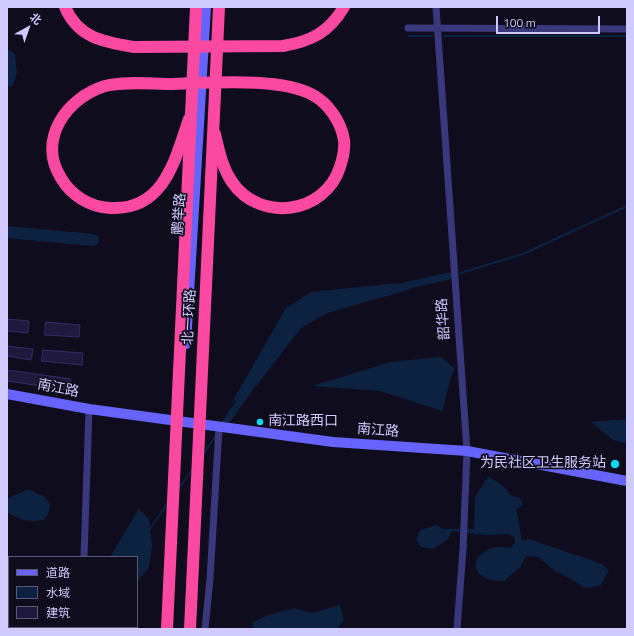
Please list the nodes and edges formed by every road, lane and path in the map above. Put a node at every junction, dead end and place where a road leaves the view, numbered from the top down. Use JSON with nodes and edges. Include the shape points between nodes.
{"nodes":[{"id":1,"x":65,"y":7,"type":"edge"},
{"id":2,"x":196,"y":7,"type":"edge"},
{"id":3,"x":206,"y":7,"type":"edge"},
{"id":4,"x":219,"y":7,"type":"edge"},
{"id":5,"x":344,"y":7,"type":"edge"},
{"id":6,"x":436,"y":7,"type":"edge"},
{"id":7,"x":408,"y":28,"type":"dead end"},
{"id":8,"x":438,"y":28,"type":"junction"},
{"id":9,"x":627,"y":29,"type":"edge"},
{"id":10,"x":204,"y":46,"type":"junction"},
{"id":11,"x":202,"y":84,"type":"junction"},
{"id":12,"x":191,"y":114,"type":"junction"},
{"id":13,"x":214,"y":128,"type":"junction"},
{"id":14,"x":7,"y":394,"type":"edge"},
{"id":15,"x":89,"y":409,"type":"junction"},
{"id":16,"x":181,"y":422,"type":"junction"},
{"id":17,"x":219,"y":428,"type":"junction"},
{"id":18,"x":467,"y":451,"type":"junction"},
{"id":19,"x":627,"y":481,"type":"edge"},
{"id":20,"x":84,"y":556,"type":"edge"},
{"id":21,"x":168,"y":629,"type":"edge"},
{"id":22,"x":190,"y":629,"type":"edge"},
{"id":23,"x":205,"y":629,"type":"edge"},
{"id":24,"x":457,"y":629,"type":"edge"}],
"edges":[{"from":1,"to":10,"type":"highway","via":[[75,23],[89,36],[111,43],[134,47]]},
{"from":2,"to":12,"type":"highway","name":"北一环路","bridge":true},
{"from":3,"to":10,"type":"main road","name":"鹏举路"},
{"from":4,"to":13,"type":"highway","name":"北一环路","bridge":true},
{"from":5,"to":10,"type":"highway","via":[[337,19],[309,41],[283,46]]},
{"from":6,"to":8,"type":"street","name":"韶华路"},
{"from":7,"to":8,"type":"street"},
{"from":8,"to":9,"type":"street"},
{"from":8,"to":18,"type":"street","name":"韶华路"},
{"from":10,"to":11,"type":"main road","name":"鹏举路"},
{"from":11,"to":12,"type":"highway","bridge":true,"via":[[106,86],[89,92],[75,101],[62,116],[52,142],[53,159],[59,176],[77,197],[93,205],[120,208],[141,201],[158,190],[167,178]]},
{"from":11,"to":13,"type":"highway","via":[[255,84],[295,88],[314,95],[329,108],[344,140],[338,174],[328,189],[300,207],[274,207],[262,204],[247,197],[233,184],[222,165]]},
{"from":11,"to":16,"type":"main road","name":"鹏举路"},
{"from":12,"to":21,"type":"highway","name":"北一环路","bridge":true},
{"from":13,"to":22,"type":"highway","name":"北一环路","bridge":true},
{"from":14,"to":15,"type":"main road","name":"南江路"},
{"from":15,"to":16,"type":"main road","name":"南江路"},
{"from":15,"to":20,"type":"street"},
{"from":16,"to":17,"type":"main road","name":"南江路"},
{"from":17,"to":18,"type":"main road","name":"南江路","via":[[333,442]]},
{"from":17,"to":23,"type":"street"},
{"from":18,"to":19,"type":"main road","name":"南江路"},
{"from":18,"to":24,"type":"street","name":"韶华路"}]}
